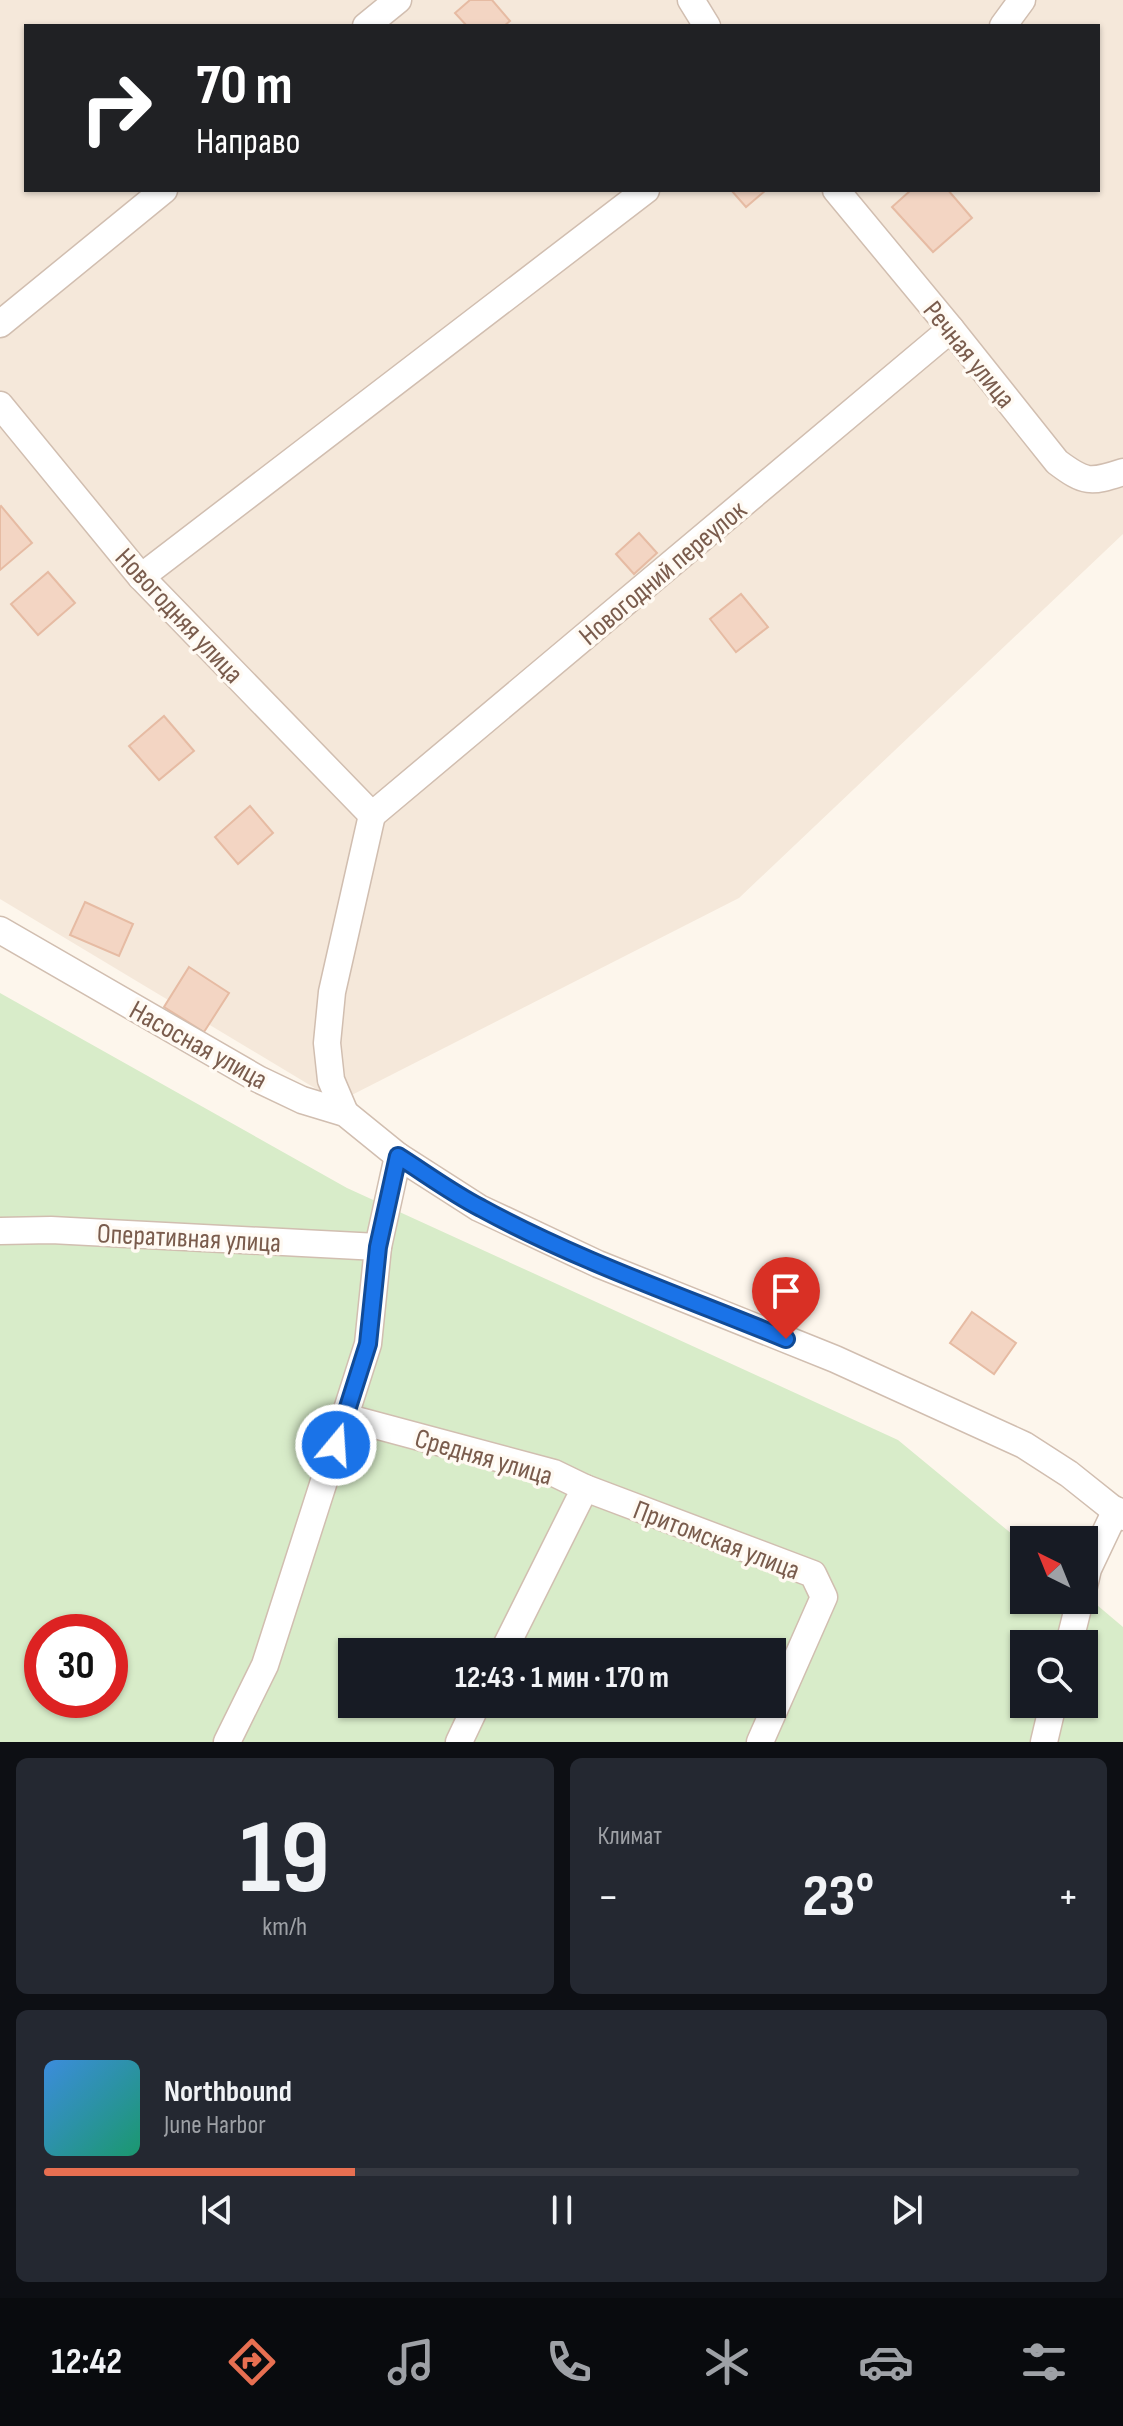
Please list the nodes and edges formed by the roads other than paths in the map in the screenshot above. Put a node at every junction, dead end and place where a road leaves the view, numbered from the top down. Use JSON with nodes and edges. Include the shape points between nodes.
{"nodes":[{"id":1,"x":398,"y":0,"type":"edge"},
{"id":2,"x":691,"y":0,"type":"edge"},
{"id":3,"x":1022,"y":0,"type":"edge"},
{"id":4,"x":368,"y":24,"type":"edge"},
{"id":5,"x":706,"y":24,"type":"edge"},
{"id":6,"x":1004,"y":24,"type":"edge"},
{"id":7,"x":162,"y":192,"type":"edge"},
{"id":8,"x":643,"y":192,"type":"edge"},
{"id":9,"x":850,"y":195,"type":"edge"},
{"id":10,"x":0,"y":324,"type":"edge"},
{"id":11,"x":951,"y":329,"type":"junction"},
{"id":12,"x":0,"y":405,"type":"edge"},
{"id":13,"x":1123,"y":472,"type":"edge"},
{"id":14,"x":141,"y":577,"type":"junction"},
{"id":15,"x":372,"y":815,"type":"junction"},
{"id":16,"x":0,"y":930,"type":"edge"},
{"id":17,"x":345,"y":1113,"type":"junction"},
{"id":18,"x":398,"y":1156,"type":"junction"},
{"id":19,"x":0,"y":1231,"type":"edge"},
{"id":20,"x":378,"y":1247,"type":"junction"},
{"id":21,"x":345,"y":1417,"type":"junction"},
{"id":22,"x":585,"y":1488,"type":"junction"},
{"id":23,"x":1120,"y":1514,"type":"edge"},
{"id":24,"x":1098,"y":1552,"type":"edge"},
{"id":25,"x":510,"y":1638,"type":"edge"},
{"id":26,"x":470,"y":1718,"type":"edge"},
{"id":27,"x":1050,"y":1718,"type":"edge"},
{"id":28,"x":227,"y":1742,"type":"edge"},
{"id":29,"x":459,"y":1742,"type":"edge"},
{"id":30,"x":760,"y":1742,"type":"edge"},
{"id":31,"x":1044,"y":1742,"type":"edge"}],
"edges":[{"from":1,"to":4,"type":"street"},
{"from":2,"to":5,"type":"street"},
{"from":3,"to":6,"type":"street"},
{"from":7,"to":10,"type":"street"},
{"from":8,"to":14,"type":"street"},
{"from":9,"to":11,"type":"street","name":"Речная улица"},
{"from":11,"to":13,"type":"street","name":"Речная улица","via":[[1057,462],[1078,478],[1099,480]]},
{"from":11,"to":15,"type":"street","name":"Новогодний переулок"},
{"from":12,"to":14,"type":"street","name":"Новогодняя улица"},
{"from":14,"to":15,"type":"street","name":"Новогодняя улица"},
{"from":15,"to":17,"type":"street","via":[[332,992],[327,1043],[331,1080]]},
{"from":16,"to":17,"type":"street","name":"Насосная улица","via":[[258,1079]]},
{"from":17,"to":18,"type":"street","name":"Насосная улица"},
{"from":18,"to":20,"type":"street"},
{"from":18,"to":23,"type":"street","name":"Насосная улица","via":[[479,1208],[598,1264],[835,1359],[1024,1445]]},
{"from":19,"to":20,"type":"street","name":"Оперативная улица"},
{"from":20,"to":21,"type":"street","via":[[368,1344]]},
{"from":21,"to":22,"type":"street","name":"Средняя улица","via":[[554,1473]]},
{"from":21,"to":28,"type":"street","via":[[265,1665]]},
{"from":22,"to":25,"type":"street","name":"Средняя улица"},
{"from":22,"to":30,"type":"street","name":"Притомская улица","via":[[813,1574],[824,1597]]},
{"from":23,"to":24,"type":"street"},
{"from":26,"to":29,"type":"street"},
{"from":27,"to":31,"type":"street"}]}
